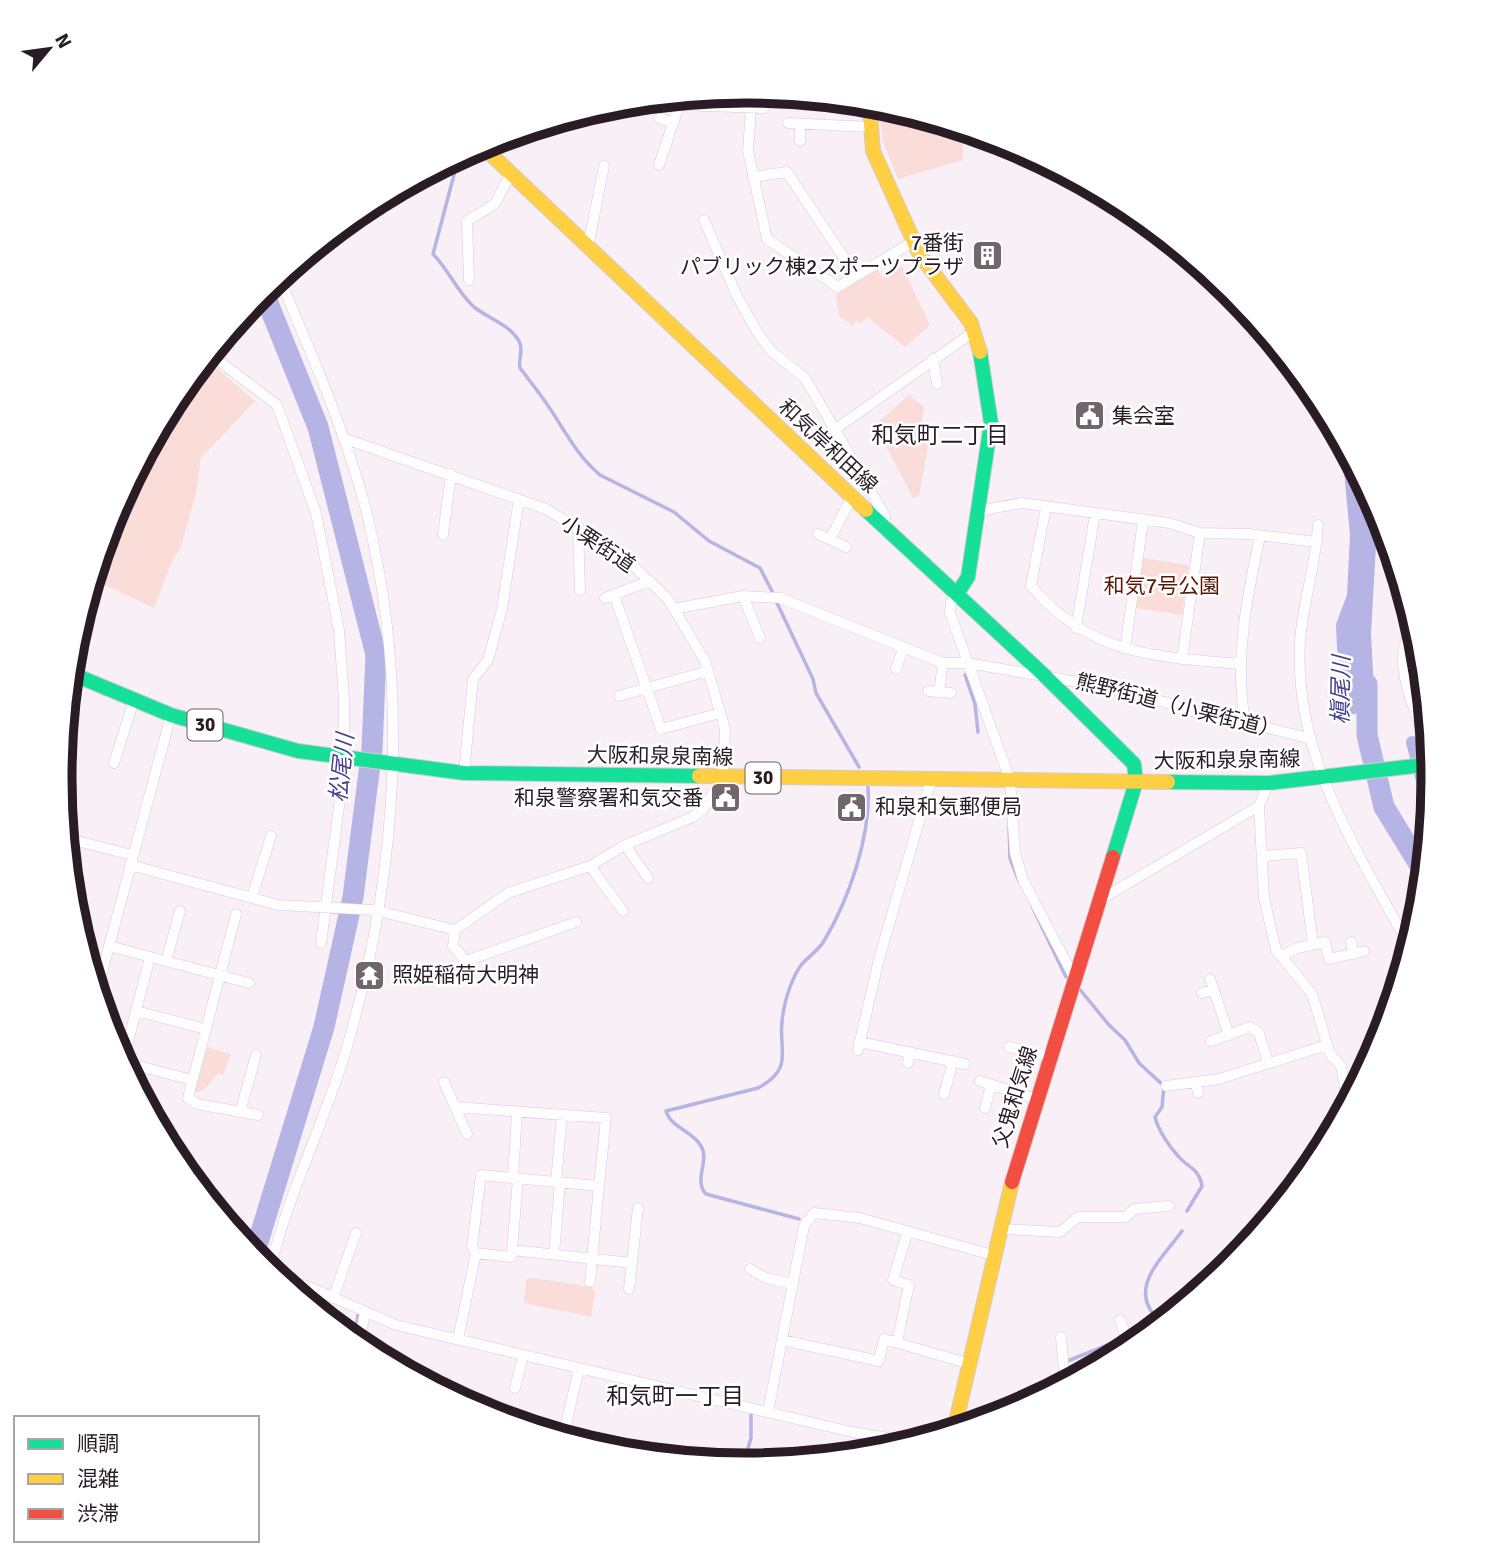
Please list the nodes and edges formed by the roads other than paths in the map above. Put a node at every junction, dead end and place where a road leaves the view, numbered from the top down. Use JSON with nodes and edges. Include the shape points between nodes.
{"nodes":[{"id":1,"x":695,"y":106,"type":"edge"},
{"id":2,"x":678,"y":107,"type":"edge"},
{"id":3,"x":751,"y":108,"type":"junction"},
{"id":4,"x":764,"y":108,"type":"dead end"},
{"id":5,"x":870,"y":115,"type":"edge"},
{"id":6,"x":659,"y":118,"type":"dead end"},
{"id":7,"x":788,"y":123,"type":"dead end"},
{"id":8,"x":673,"y":124,"type":"junction"},
{"id":9,"x":800,"y":124,"type":"junction"},
{"id":10,"x":871,"y":127,"type":"junction"},
{"id":11,"x":800,"y":141,"type":"dead end"},
{"id":12,"x":491,"y":154,"type":"edge"},
{"id":13,"x":659,"y":165,"type":"dead end"},
{"id":14,"x":604,"y":166,"type":"dead end"},
{"id":15,"x":511,"y":173,"type":"junction"},
{"id":16,"x":753,"y":177,"type":"junction"},
{"id":17,"x":600,"y":188,"type":"junction"},
{"id":18,"x":611,"y":190,"type":"dead end"},
{"id":19,"x":704,"y":220,"type":"dead end"},
{"id":20,"x":467,"y":221,"type":"junction"},
{"id":21,"x":457,"y":230,"type":"dead end"},
{"id":22,"x":914,"y":241,"type":"junction"},
{"id":23,"x":588,"y":247,"type":"junction"},
{"id":24,"x":481,"y":268,"type":"dead end"},
{"id":25,"x":856,"y":276,"type":"junction"},
{"id":26,"x":283,"y":288,"type":"edge"},
{"id":27,"x":975,"y":331,"type":"junction"},
{"id":28,"x":217,"y":359,"type":"edge"},
{"id":29,"x":933,"y":359,"type":"junction"},
{"id":30,"x":937,"y":384,"type":"dead end"},
{"id":31,"x":834,"y":430,"type":"junction"},
{"id":32,"x":343,"y":438,"type":"junction"},
{"id":33,"x":451,"y":474,"type":"junction"},
{"id":34,"x":852,"y":497,"type":"junction"},
{"id":35,"x":519,"y":499,"type":"junction"},
{"id":36,"x":1045,"y":507,"type":"junction"},
{"id":37,"x":977,"y":511,"type":"junction"},
{"id":38,"x":1095,"y":514,"type":"junction"},
{"id":39,"x":1143,"y":521,"type":"junction"},
{"id":40,"x":1318,"y":525,"type":"dead end"},
{"id":41,"x":578,"y":528,"type":"junction"},
{"id":42,"x":886,"y":530,"type":"junction"},
{"id":43,"x":1200,"y":533,"type":"junction"},
{"id":44,"x":818,"y":534,"type":"dead end"},
{"id":45,"x":443,"y":535,"type":"dead end"},
{"id":46,"x":1260,"y":536,"type":"junction"},
{"id":47,"x":830,"y":539,"type":"junction"},
{"id":48,"x":1317,"y":542,"type":"junction"},
{"id":49,"x":846,"y":547,"type":"dead end"},
{"id":50,"x":650,"y":581,"type":"junction"},
{"id":51,"x":580,"y":590,"type":"dead end"},
{"id":52,"x":957,"y":594,"type":"junction"},
{"id":53,"x":743,"y":596,"type":"junction"},
{"id":54,"x":674,"y":609,"type":"junction"},
{"id":55,"x":1076,"y":628,"type":"junction"},
{"id":56,"x":1406,"y":635,"type":"edge"},
{"id":57,"x":760,"y":638,"type":"dead end"},
{"id":58,"x":903,"y":649,"type":"junction"},
{"id":59,"x":1125,"y":649,"type":"junction"},
{"id":60,"x":1182,"y":659,"type":"junction"},
{"id":61,"x":943,"y":663,"type":"junction"},
{"id":62,"x":967,"y":663,"type":"junction"},
{"id":63,"x":1241,"y":664,"type":"junction"},
{"id":64,"x":896,"y":669,"type":"dead end"},
{"id":65,"x":708,"y":671,"type":"junction"},
{"id":66,"x":1045,"y":676,"type":"junction"},
{"id":67,"x":80,"y":677,"type":"edge"},
{"id":68,"x":646,"y":688,"type":"junction"},
{"id":69,"x":928,"y":691,"type":"dead end"},
{"id":70,"x":939,"y":692,"type":"junction"},
{"id":71,"x":951,"y":693,"type":"dead end"},
{"id":72,"x":619,"y":696,"type":"dead end"},
{"id":73,"x":134,"y":700,"type":"junction"},
{"id":74,"x":720,"y":713,"type":"junction"},
{"id":75,"x":171,"y":715,"type":"junction"},
{"id":76,"x":1418,"y":718,"type":"edge"},
{"id":77,"x":1245,"y":722,"type":"junction"},
{"id":78,"x":1311,"y":739,"type":"junction"},
{"id":79,"x":345,"y":759,"type":"junction"},
{"id":80,"x":114,"y":763,"type":"dead end"},
{"id":81,"x":1421,"y":763,"type":"edge"},
{"id":82,"x":392,"y":766,"type":"junction"},
{"id":83,"x":464,"y":773,"type":"junction"},
{"id":84,"x":723,"y":778,"type":"junction"},
{"id":85,"x":1325,"y":778,"type":"junction"},
{"id":86,"x":931,"y":780,"type":"junction"},
{"id":87,"x":1010,"y":780,"type":"junction"},
{"id":88,"x":1136,"y":782,"type":"junction"},
{"id":89,"x":1269,"y":783,"type":"junction"},
{"id":90,"x":1259,"y":806,"type":"junction"},
{"id":91,"x":271,"y":836,"type":"dead end"},
{"id":92,"x":75,"y":841,"type":"edge"},
{"id":93,"x":625,"y":845,"type":"junction"},
{"id":94,"x":1263,"y":856,"type":"junction"},
{"id":95,"x":131,"y":860,"type":"junction"},
{"id":96,"x":590,"y":866,"type":"junction"},
{"id":97,"x":648,"y":878,"type":"dead end"},
{"id":98,"x":251,"y":897,"type":"junction"},
{"id":99,"x":1098,"y":901,"type":"junction"},
{"id":100,"x":326,"y":906,"type":"junction"},
{"id":101,"x":180,"y":911,"type":"dead end"},
{"id":102,"x":375,"y":911,"type":"junction"},
{"id":103,"x":623,"y":911,"type":"dead end"},
{"id":104,"x":236,"y":914,"type":"dead end"},
{"id":105,"x":576,"y":922,"type":"dead end"},
{"id":106,"x":455,"y":929,"type":"junction"},
{"id":107,"x":1403,"y":934,"type":"edge"},
{"id":108,"x":1351,"y":942,"type":"dead end"},
{"id":109,"x":321,"y":943,"type":"dead end"},
{"id":110,"x":1314,"y":944,"type":"junction"},
{"id":111,"x":109,"y":946,"type":"junction"},
{"id":112,"x":1282,"y":956,"type":"junction"},
{"id":113,"x":150,"y":957,"type":"junction"},
{"id":114,"x":166,"y":961,"type":"junction"},
{"id":115,"x":102,"y":974,"type":"edge"},
{"id":116,"x":220,"y":975,"type":"junction"},
{"id":117,"x":1073,"y":975,"type":"junction"},
{"id":118,"x":248,"y":983,"type":"dead end"},
{"id":119,"x":1202,"y":993,"type":"dead end"},
{"id":120,"x":136,"y":1011,"type":"junction"},
{"id":121,"x":206,"y":1029,"type":"junction"},
{"id":122,"x":1229,"y":1035,"type":"junction"},
{"id":123,"x":1211,"y":1041,"type":"dead end"},
{"id":124,"x":127,"y":1045,"type":"edge"},
{"id":125,"x":1327,"y":1045,"type":"junction"},
{"id":126,"x":1009,"y":1047,"type":"dead end"},
{"id":127,"x":256,"y":1055,"type":"dead end"},
{"id":128,"x":1049,"y":1056,"type":"junction"},
{"id":129,"x":953,"y":1061,"type":"junction"},
{"id":130,"x":1268,"y":1063,"type":"junction"},
{"id":131,"x":965,"y":1064,"type":"dead end"},
{"id":132,"x":136,"y":1065,"type":"edge"},
{"id":133,"x":192,"y":1080,"type":"junction"},
{"id":134,"x":980,"y":1081,"type":"dead end"},
{"id":135,"x":444,"y":1082,"type":"dead end"},
{"id":136,"x":991,"y":1086,"type":"junction"},
{"id":137,"x":1166,"y":1086,"type":"dead end"},
{"id":138,"x":1345,"y":1086,"type":"edge"},
{"id":139,"x":944,"y":1094,"type":"dead end"},
{"id":140,"x":1036,"y":1099,"type":"junction"},
{"id":141,"x":455,"y":1107,"type":"junction"},
{"id":142,"x":985,"y":1108,"type":"dead end"},
{"id":143,"x":240,"y":1112,"type":"junction"},
{"id":144,"x":517,"y":1112,"type":"junction"},
{"id":145,"x":258,"y":1115,"type":"dead end"},
{"id":146,"x":562,"y":1115,"type":"junction"},
{"id":147,"x":467,"y":1134,"type":"dead end"},
{"id":148,"x":516,"y":1178,"type":"junction"},
{"id":149,"x":558,"y":1182,"type":"junction"},
{"id":150,"x":598,"y":1186,"type":"junction"},
{"id":151,"x":1169,"y":1206,"type":"dead end"},
{"id":152,"x":638,"y":1208,"type":"dead end"},
{"id":153,"x":1001,"y":1229,"type":"junction"},
{"id":154,"x":356,"y":1233,"type":"dead end"},
{"id":155,"x":907,"y":1233,"type":"junction"},
{"id":156,"x":512,"y":1250,"type":"junction"},
{"id":157,"x":476,"y":1253,"type":"junction"},
{"id":158,"x":554,"y":1254,"type":"junction"},
{"id":159,"x":996,"y":1256,"type":"junction"},
{"id":160,"x":592,"y":1258,"type":"junction"},
{"id":161,"x":274,"y":1260,"type":"edge"},
{"id":162,"x":632,"y":1263,"type":"junction"},
{"id":163,"x":750,"y":1269,"type":"dead end"},
{"id":164,"x":590,"y":1282,"type":"dead end"},
{"id":165,"x":793,"y":1284,"type":"junction"},
{"id":166,"x":306,"y":1288,"type":"edge"},
{"id":167,"x":629,"y":1289,"type":"dead end"},
{"id":168,"x":334,"y":1298,"type":"junction"},
{"id":169,"x":365,"y":1312,"type":"junction"},
{"id":170,"x":1120,"y":1320,"type":"dead end"},
{"id":171,"x":361,"y":1331,"type":"edge"},
{"id":172,"x":1126,"y":1336,"type":"edge"},
{"id":173,"x":1061,"y":1337,"type":"dead end"},
{"id":174,"x":458,"y":1339,"type":"junction"},
{"id":175,"x":782,"y":1340,"type":"junction"},
{"id":176,"x":897,"y":1342,"type":"junction"},
{"id":177,"x":523,"y":1355,"type":"junction"},
{"id":178,"x":970,"y":1364,"type":"junction"},
{"id":179,"x":579,"y":1369,"type":"junction"},
{"id":180,"x":1064,"y":1373,"type":"edge"},
{"id":181,"x":515,"y":1388,"type":"dead end"},
{"id":182,"x":768,"y":1412,"type":"junction"},
{"id":183,"x":957,"y":1419,"type":"edge"},
{"id":184,"x":565,"y":1428,"type":"edge"},
{"id":185,"x":887,"y":1438,"type":"edge"}],
"edges":[{"from":1,"to":3,"type":"street"},
{"from":2,"to":8,"type":"street"},
{"from":3,"to":4,"type":"street"},
{"from":3,"to":16,"type":"street","via":[[748,151]]},
{"from":5,"to":10,"type":"main road"},
{"from":6,"to":8,"type":"street"},
{"from":7,"to":9,"type":"street"},
{"from":8,"to":13,"type":"street"},
{"from":9,"to":10,"type":"street"},
{"from":9,"to":11,"type":"street"},
{"from":10,"to":22,"type":"main road","via":[[873,151]]},
{"from":12,"to":15,"type":"main road","name":"和気岸和田線"},
{"from":14,"to":17,"type":"street"},
{"from":15,"to":20,"type":"street","via":[[495,204]]},
{"from":15,"to":23,"type":"main road","name":"和気岸和田線"},
{"from":16,"to":25,"type":"street","via":[[787,172]]},
{"from":16,"to":25,"type":"street","via":[[767,239],[838,287]]},
{"from":17,"to":18,"type":"street"},
{"from":17,"to":23,"type":"street"},
{"from":19,"to":31,"type":"street","via":[[759,335],[772,352],[805,378]]},
{"from":20,"to":21,"type":"street"},
{"from":20,"to":24,"type":"street","via":[[469,274]]},
{"from":22,"to":25,"type":"street"},
{"from":22,"to":27,"type":"main road"},
{"from":23,"to":34,"type":"main road","name":"和気岸和田線"},
{"from":26,"to":32,"type":"street"},
{"from":27,"to":29,"type":"street"},
{"from":27,"to":37,"type":"main road","via":[[991,423]]},
{"from":28,"to":79,"type":"street","via":[[277,405],[316,513],[339,631]]},
{"from":29,"to":30,"type":"street"},
{"from":29,"to":31,"type":"street"},
{"from":31,"to":42,"type":"street","via":[[885,516]]},
{"from":32,"to":33,"type":"street","name":"小栗街道"},
{"from":32,"to":82,"type":"street","via":[[365,508],[388,621],[395,729]]},
{"from":33,"to":35,"type":"street","name":"小栗街道"},
{"from":33,"to":45,"type":"street"},
{"from":34,"to":42,"type":"main road","name":"和気岸和田線"},
{"from":34,"to":47,"type":"street"},
{"from":35,"to":41,"type":"street","name":"小栗街道"},
{"from":35,"to":83,"type":"street","via":[[502,609],[488,660],[473,679]]},
{"from":36,"to":37,"type":"street","via":[[1022,503]]},
{"from":36,"to":38,"type":"street"},
{"from":36,"to":55,"type":"street","via":[[1031,586]]},
{"from":37,"to":52,"type":"main road","via":[[968,577]]},
{"from":38,"to":39,"type":"street"},
{"from":38,"to":55,"type":"street"},
{"from":39,"to":43,"type":"street"},
{"from":39,"to":59,"type":"street"},
{"from":40,"to":48,"type":"street"},
{"from":41,"to":50,"type":"street","name":"小栗街道","via":[[624,557]]},
{"from":41,"to":51,"type":"street"},
{"from":42,"to":52,"type":"main road","name":"和気岸和田線"},
{"from":43,"to":46,"type":"street"},
{"from":43,"to":60,"type":"street"},
{"from":44,"to":47,"type":"street"},
{"from":46,"to":48,"type":"street"},
{"from":46,"to":63,"type":"street","via":[[1245,607]]},
{"from":47,"to":49,"type":"street"},
{"from":48,"to":78,"type":"street","via":[[1300,641]]},
{"from":50,"to":54,"type":"street","name":"小栗街道"},
{"from":50,"to":68,"type":"street","via":[[609,596]]},
{"from":52,"to":62,"type":"street","via":[[950,613]]},
{"from":52,"to":66,"type":"main road","name":"和気岸和田線"},
{"from":53,"to":54,"type":"street"},
{"from":53,"to":57,"type":"street"},
{"from":53,"to":58,"type":"street","via":[[780,598]]},
{"from":54,"to":65,"type":"street","name":"小栗街道"},
{"from":55,"to":59,"type":"street"},
{"from":56,"to":76,"type":"street","via":[[1403,663]]},
{"from":58,"to":61,"type":"street"},
{"from":58,"to":64,"type":"street"},
{"from":59,"to":60,"type":"street"},
{"from":60,"to":63,"type":"street"},
{"from":61,"to":62,"type":"street"},
{"from":61,"to":70,"type":"street"},
{"from":62,"to":66,"type":"street"},
{"from":62,"to":87,"type":"street"},
{"from":63,"to":77,"type":"street"},
{"from":65,"to":68,"type":"street"},
{"from":65,"to":74,"type":"street","name":"小栗街道"},
{"from":66,"to":77,"type":"street","name":"熊野街道（小栗街道）","via":[[1168,703],[1218,720]]},
{"from":66,"to":88,"type":"main road","name":"和気岸和田線","via":[[1122,749],[1134,764]]},
{"from":67,"to":73,"type":"main road","name":"大阪和泉泉南線","number":"30"},
{"from":68,"to":72,"type":"street"},
{"from":68,"to":74,"type":"street","via":[[661,729]]},
{"from":69,"to":70,"type":"street"},
{"from":70,"to":71,"type":"street"},
{"from":73,"to":75,"type":"main road","name":"大阪和泉泉南線","number":"30"},
{"from":73,"to":80,"type":"street"},
{"from":74,"to":84,"type":"street","name":"小栗街道","via":[[725,729]]},
{"from":75,"to":79,"type":"main road","name":"大阪和泉泉南線","number":"30","via":[[298,751]]},
{"from":75,"to":95,"type":"street"},
{"from":77,"to":78,"type":"street","name":"熊野街道（小栗街道）"},
{"from":78,"to":85,"type":"street"},
{"from":79,"to":82,"type":"main road","name":"大阪和泉泉南線","number":"30"},
{"from":79,"to":100,"type":"street"},
{"from":81,"to":85,"type":"main road","name":"大阪和泉泉南線","number":"30"},
{"from":82,"to":83,"type":"main road","name":"大阪和泉泉南線","number":"30"},
{"from":82,"to":102,"type":"street"},
{"from":83,"to":84,"type":"main road","name":"大阪和泉泉南線","number":"30"},
{"from":84,"to":86,"type":"main road","name":"大阪和泉泉南線","number":"30"},
{"from":84,"to":93,"type":"street","via":[[693,817]]},
{"from":85,"to":89,"type":"main road","name":"大阪和泉泉南線","number":"30"},
{"from":85,"to":107,"type":"street","via":[[1334,810]]},
{"from":86,"to":87,"type":"main road","name":"大阪和泉泉南線","number":"30"},
{"from":86,"to":129,"type":"street","via":[[859,1046],[909,1058]]},
{"from":87,"to":88,"type":"main road","name":"大阪和泉泉南線","number":"30"},
{"from":87,"to":117,"type":"street","via":[[1015,853]]},
{"from":88,"to":89,"type":"main road","name":"大阪和泉泉南線","number":"30"},
{"from":88,"to":99,"type":"main road","name":"父鬼和気線"},
{"from":89,"to":90,"type":"street"},
{"from":90,"to":94,"type":"street"},
{"from":90,"to":99,"type":"street"},
{"from":91,"to":98,"type":"street"},
{"from":92,"to":95,"type":"street"},
{"from":93,"to":96,"type":"street"},
{"from":93,"to":97,"type":"street"},
{"from":94,"to":110,"type":"street","via":[[1301,853]]},
{"from":94,"to":112,"type":"street","via":[[1264,898],[1276,950]]},
{"from":95,"to":98,"type":"street"},
{"from":95,"to":111,"type":"street"},
{"from":96,"to":103,"type":"street"},
{"from":96,"to":106,"type":"street","via":[[508,893]]},
{"from":98,"to":100,"type":"street","via":[[278,905]]},
{"from":99,"to":117,"type":"main road","name":"父鬼和気線"},
{"from":100,"to":102,"type":"street"},
{"from":100,"to":109,"type":"street"},
{"from":101,"to":114,"type":"street"},
{"from":102,"to":106,"type":"street"},
{"from":102,"to":161,"type":"street","via":[[348,1045]]},
{"from":104,"to":116,"type":"street"},
{"from":105,"to":106,"type":"street","via":[[545,939],[466,961],[453,946]]},
{"from":108,"to":110,"type":"street","via":[[1359,952],[1329,959],[1325,942]]},
{"from":110,"to":112,"type":"street"},
{"from":111,"to":113,"type":"street"},
{"from":111,"to":115,"type":"street"},
{"from":112,"to":125,"type":"street","via":[[1312,993]]},
{"from":113,"to":114,"type":"street"},
{"from":113,"to":120,"type":"street"},
{"from":114,"to":116,"type":"street"},
{"from":116,"to":118,"type":"street"},
{"from":116,"to":121,"type":"street"},
{"from":117,"to":128,"type":"main road","name":"父鬼和気線"},
{"from":119,"to":122,"type":"street","via":[[1212,984]]},
{"from":120,"to":121,"type":"street"},
{"from":120,"to":124,"type":"street"},
{"from":121,"to":133,"type":"street"},
{"from":122,"to":123,"type":"street"},
{"from":122,"to":130,"type":"street","via":[[1250,1027],[1256,1030]]},
{"from":125,"to":130,"type":"street"},
{"from":125,"to":138,"type":"street","via":[[1341,1066]]},
{"from":126,"to":128,"type":"street"},
{"from":127,"to":143,"type":"street"},
{"from":128,"to":140,"type":"main road","name":"父鬼和気線"},
{"from":129,"to":131,"type":"street"},
{"from":129,"to":139,"type":"street"},
{"from":130,"to":137,"type":"street","via":[[1197,1087]]},
{"from":132,"to":133,"type":"street"},
{"from":133,"to":143,"type":"street","via":[[188,1098],[197,1104]]},
{"from":134,"to":136,"type":"street"},
{"from":135,"to":141,"type":"street"},
{"from":136,"to":140,"type":"street"},
{"from":136,"to":142,"type":"street"},
{"from":140,"to":153,"type":"main road","name":"父鬼和気線"},
{"from":141,"to":144,"type":"street"},
{"from":141,"to":147,"type":"street"},
{"from":143,"to":145,"type":"street"},
{"from":144,"to":146,"type":"street"},
{"from":144,"to":148,"type":"street"},
{"from":146,"to":149,"type":"street"},
{"from":146,"to":150,"type":"street","via":[[606,1118]]},
{"from":148,"to":149,"type":"street"},
{"from":148,"to":156,"type":"street"},
{"from":148,"to":157,"type":"street","via":[[481,1175],[472,1247]]},
{"from":149,"to":150,"type":"street"},
{"from":149,"to":158,"type":"street"},
{"from":150,"to":160,"type":"street"},
{"from":151,"to":153,"type":"street","via":[[1134,1209],[1126,1217],[1079,1217],[1060,1232]]},
{"from":152,"to":162,"type":"street"},
{"from":153,"to":159,"type":"main road","name":"父鬼和気線"},
{"from":154,"to":168,"type":"street"},
{"from":155,"to":159,"type":"street"},
{"from":155,"to":165,"type":"street","via":[[860,1219],[814,1213],[804,1226]]},
{"from":155,"to":176,"type":"street","via":[[893,1280],[908,1284]]},
{"from":156,"to":157,"type":"street","via":[[511,1257]]},
{"from":156,"to":158,"type":"street"},
{"from":157,"to":174,"type":"street"},
{"from":158,"to":160,"type":"street"},
{"from":159,"to":178,"type":"main road","name":"父鬼和気線"},
{"from":160,"to":162,"type":"street"},
{"from":160,"to":164,"type":"street"},
{"from":162,"to":167,"type":"street"},
{"from":163,"to":165,"type":"street","via":[[765,1278]]},
{"from":165,"to":175,"type":"street"},
{"from":166,"to":168,"type":"street"},
{"from":168,"to":169,"type":"street"},
{"from":169,"to":171,"type":"street"},
{"from":169,"to":174,"type":"street","via":[[396,1325]]},
{"from":170,"to":172,"type":"street"},
{"from":173,"to":180,"type":"street"},
{"from":174,"to":177,"type":"street"},
{"from":175,"to":176,"type":"street","via":[[879,1361],[884,1339]]},
{"from":175,"to":182,"type":"street"},
{"from":176,"to":178,"type":"street"},
{"from":177,"to":179,"type":"street"},
{"from":177,"to":181,"type":"street"},
{"from":178,"to":183,"type":"main road","name":"父鬼和気線"},
{"from":179,"to":182,"type":"street"},
{"from":179,"to":184,"type":"street"},
{"from":182,"to":185,"type":"street"}]}
